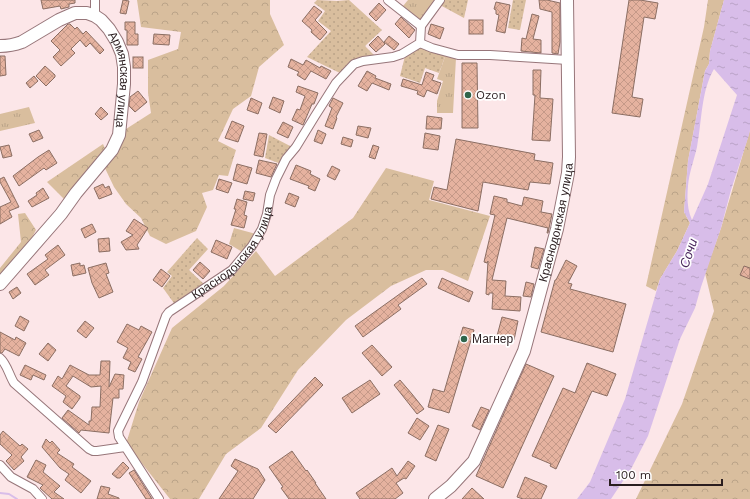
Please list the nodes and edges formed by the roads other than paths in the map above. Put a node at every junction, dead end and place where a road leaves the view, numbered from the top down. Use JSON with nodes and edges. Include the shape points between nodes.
{"nodes":[{"id":1,"x":95,"y":0,"type":"edge"},
{"id":2,"x":388,"y":0,"type":"edge"},
{"id":3,"x":440,"y":0,"type":"edge"},
{"id":4,"x":567,"y":0,"type":"edge"},
{"id":5,"x":95,"y":16,"type":"junction"},
{"id":6,"x":421,"y":26,"type":"junction"},
{"id":7,"x":420,"y":43,"type":"junction"},
{"id":8,"x":0,"y":46,"type":"edge"},
{"id":9,"x":568,"y":60,"type":"junction"},
{"id":10,"x":0,"y":284,"type":"edge"},
{"id":11,"x":0,"y":358,"type":"edge"},
{"id":12,"x":125,"y":447,"type":"junction"},
{"id":13,"x":0,"y":465,"type":"edge"},
{"id":14,"x":42,"y":499,"type":"edge"},
{"id":15,"x":159,"y":499,"type":"edge"},
{"id":16,"x":435,"y":499,"type":"edge"}],
"edges":[{"from":1,"to":5,"type":"street"},
{"from":2,"to":6,"type":"street"},
{"from":3,"to":6,"type":"street"},
{"from":4,"to":9,"type":"street","name":"Краснодонская улица"},
{"from":5,"to":8,"type":"street","name":"Армянская улица","via":[[75,13],[22,42]]},
{"from":5,"to":10,"type":"street","name":"Армянская улица","via":[[109,29],[122,54],[124,84],[119,134],[112,150]]},
{"from":6,"to":7,"type":"street"},
{"from":7,"to":9,"type":"street","via":[[458,55]]},
{"from":7,"to":12,"type":"street","name":"Краснодонская улица","via":[[397,56],[354,64],[336,83],[286,159],[270,195],[262,229],[252,246],[232,270],[169,312],[142,382],[118,432]]},
{"from":9,"to":16,"type":"street","name":"Краснодонская улица","via":[[568,173],[558,229],[524,351],[474,461]]},
{"from":11,"to":12,"type":"street","via":[[14,384],[89,449],[97,451]]},
{"from":12,"to":15,"type":"street","name":"Краснодонская улица"},
{"from":13,"to":14,"type":"street","via":[[11,477],[33,489]]}]}
